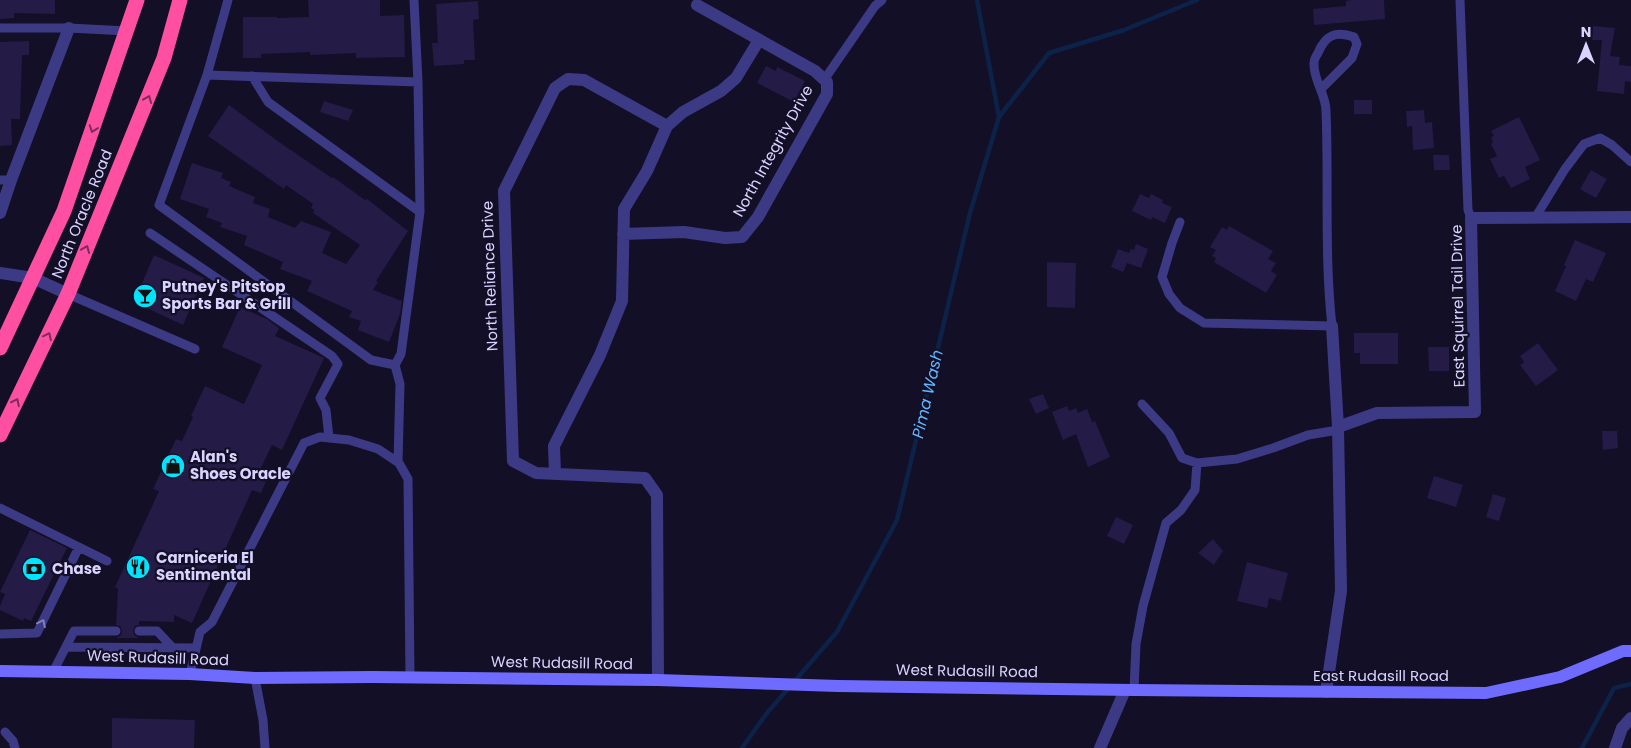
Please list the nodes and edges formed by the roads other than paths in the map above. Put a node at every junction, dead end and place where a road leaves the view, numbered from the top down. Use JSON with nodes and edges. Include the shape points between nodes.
{"nodes":[{"id":1,"x":137,"y":0,"type":"edge"},
{"id":2,"x":180,"y":0,"type":"edge"},
{"id":3,"x":228,"y":0,"type":"edge"},
{"id":4,"x":414,"y":0,"type":"edge"},
{"id":5,"x":1460,"y":0,"type":"edge"},
{"id":6,"x":876,"y":2,"type":"edge"},
{"id":7,"x":697,"y":4,"type":"dead end"},
{"id":8,"x":0,"y":28,"type":"edge"},
{"id":9,"x":69,"y":28,"type":"junction"},
{"id":10,"x":127,"y":31,"type":"junction"},
{"id":11,"x":759,"y":40,"type":"junction"},
{"id":12,"x":207,"y":75,"type":"junction"},
{"id":13,"x":252,"y":76,"type":"junction"},
{"id":14,"x":824,"y":80,"type":"junction"},
{"id":15,"x":418,"y":82,"type":"junction"},
{"id":16,"x":1321,"y":89,"type":"junction"},
{"id":17,"x":666,"y":126,"type":"junction"},
{"id":18,"x":1631,"y":162,"type":"edge"},
{"id":19,"x":5,"y":180,"type":"edge"},
{"id":20,"x":420,"y":212,"type":"junction"},
{"id":21,"x":0,"y":213,"type":"edge"},
{"id":22,"x":1472,"y":218,"type":"junction"},
{"id":23,"x":1535,"y":218,"type":"junction"},
{"id":24,"x":1631,"y":218,"type":"edge"},
{"id":25,"x":1180,"y":222,"type":"dead end"},
{"id":26,"x":150,"y":233,"type":"dead end"},
{"id":27,"x":623,"y":234,"type":"junction"},
{"id":28,"x":0,"y":273,"type":"edge"},
{"id":29,"x":33,"y":278,"type":"junction"},
{"id":30,"x":68,"y":294,"type":"junction"},
{"id":31,"x":1332,"y":326,"type":"junction"},
{"id":32,"x":0,"y":348,"type":"edge"},
{"id":33,"x":195,"y":349,"type":"dead end"},
{"id":34,"x":395,"y":365,"type":"junction"},
{"id":35,"x":1142,"y":404,"type":"dead end"},
{"id":36,"x":1338,"y":429,"type":"junction"},
{"id":37,"x":0,"y":435,"type":"edge"},
{"id":38,"x":329,"y":438,"type":"junction"},
{"id":39,"x":398,"y":462,"type":"junction"},
{"id":40,"x":1197,"y":463,"type":"junction"},
{"id":41,"x":555,"y":474,"type":"junction"},
{"id":42,"x":0,"y":508,"type":"edge"},
{"id":43,"x":79,"y":547,"type":"junction"},
{"id":44,"x":107,"y":561,"type":"dead end"},
{"id":45,"x":116,"y":631,"type":"dead end"},
{"id":46,"x":139,"y":631,"type":"dead end"},
{"id":47,"x":0,"y":634,"type":"edge"},
{"id":48,"x":66,"y":647,"type":"junction"},
{"id":49,"x":174,"y":648,"type":"junction"},
{"id":50,"x":196,"y":648,"type":"junction"},
{"id":51,"x":1629,"y":652,"type":"edge"},
{"id":52,"x":0,"y":671,"type":"edge"},
{"id":53,"x":53,"y":672,"type":"junction"},
{"id":54,"x":190,"y":674,"type":"junction"},
{"id":55,"x":410,"y":677,"type":"junction"},
{"id":56,"x":255,"y":678,"type":"junction"},
{"id":57,"x":658,"y":680,"type":"junction"},
{"id":58,"x":1129,"y":690,"type":"junction"},
{"id":59,"x":1326,"y":692,"type":"junction"},
{"id":60,"x":1631,"y":718,"type":"edge"},
{"id":61,"x":6,"y":732,"type":"dead end"},
{"id":62,"x":15,"y":748,"type":"edge"},
{"id":63,"x":266,"y":748,"type":"edge"},
{"id":64,"x":1100,"y":748,"type":"edge"},
{"id":65,"x":1615,"y":748,"type":"edge"}],
"edges":[{"from":1,"to":10,"type":"highway","name":"North Oracle Road"},
{"from":30,"to":2,"type":"highway","name":"North Oracle Road","one_way":true,"via":[[164,58]]},
{"from":3,"to":12,"type":"lane"},
{"from":4,"to":15,"type":"lane"},
{"from":5,"to":22,"type":"lane","via":[[1468,210]]},
{"from":6,"to":14,"type":"lane"},
{"from":7,"to":11,"type":"street","name":"North Integrity Drive"},
{"from":8,"to":9,"type":"lane"},
{"from":9,"to":10,"type":"lane"},
{"from":9,"to":19,"type":"street"},
{"from":10,"to":29,"type":"highway","name":"North Oracle Road","one_way":true,"via":[[64,210]]},
{"from":11,"to":14,"type":"street","name":"North Integrity Drive","via":[[815,71]]},
{"from":11,"to":17,"type":"street","via":[[736,78]]},
{"from":12,"to":13,"type":"lane"},
{"from":12,"to":34,"type":"lane","via":[[159,205],[371,360]]},
{"from":13,"to":15,"type":"lane"},
{"from":13,"to":20,"type":"lane","via":[[268,102]]},
{"from":14,"to":27,"type":"street","name":"North Integrity Drive","via":[[827,82],[827,94],[758,218],[742,237],[684,232]]},
{"from":15,"to":20,"type":"lane"},
{"from":16,"to":16,"type":"lane","via":[[1314,62],[1323,41],[1345,33],[1354,36],[1357,44],[1352,58]]},
{"from":16,"to":31,"type":"lane","via":[[1326,102]]},
{"from":17,"to":27,"type":"street","via":[[647,171],[624,209]]},
{"from":17,"to":41,"type":"street","name":"North Reliance Drive","via":[[584,80],[568,79],[555,88],[504,191],[512,462],[536,472]]},
{"from":18,"to":23,"type":"lane","via":[[1600,138],[1584,144]]},
{"from":19,"to":21,"type":"street"},
{"from":20,"to":34,"type":"lane","via":[[401,354]]},
{"from":22,"to":23,"type":"street","name":"East Squirrel Tail Drive"},
{"from":22,"to":36,"type":"street","name":"East Squirrel Tail Drive","via":[[1475,412],[1377,413]]},
{"from":23,"to":24,"type":"street","name":"East Squirrel Tail Drive"},
{"from":25,"to":31,"type":"lane","via":[[1162,277],[1180,308],[1204,323]]},
{"from":26,"to":38,"type":"lane","via":[[332,356],[338,364],[320,398],[326,410]]},
{"from":27,"to":41,"type":"street","via":[[622,300],[600,355],[554,446]]},
{"from":28,"to":29,"type":"street"},
{"from":29,"to":30,"type":"street"},
{"from":29,"to":32,"type":"highway","name":"North Oracle Road"},
{"from":30,"to":33,"type":"lane"},
{"from":37,"to":30,"type":"highway","name":"North Oracle Road","one_way":true},
{"from":31,"to":36,"type":"street"},
{"from":34,"to":39,"type":"lane","via":[[400,384]]},
{"from":35,"to":40,"type":"lane","via":[[1169,433],[1182,458]]},
{"from":36,"to":40,"type":"lane","via":[[1308,435],[1237,460]]},
{"from":36,"to":59,"type":"street","via":[[1341,591]]},
{"from":38,"to":39,"type":"lane","via":[[378,449]]},
{"from":38,"to":50,"type":"lane","via":[[320,437],[304,443],[212,622],[200,632]]},
{"from":39,"to":55,"type":"lane","via":[[408,479]]},
{"from":40,"to":58,"type":"lane","via":[[1195,490],[1181,510],[1166,523],[1143,606]]},
{"from":41,"to":57,"type":"street","via":[[645,478],[656,495]]},
{"from":42,"to":43,"type":"lane"},
{"from":43,"to":44,"type":"lane"},
{"from":47,"to":43,"type":"lane","one_way":true,"via":[[37,633]]},
{"from":45,"to":48,"type":"lane","via":[[74,631]]},
{"from":46,"to":49,"type":"lane","via":[[156,632]]},
{"from":48,"to":49,"type":"lane"},
{"from":48,"to":53,"type":"lane"},
{"from":49,"to":50,"type":"lane"},
{"from":50,"to":54,"type":"lane"},
{"from":51,"to":59,"type":"street","name":"East Rudasill Road","via":[[1560,677],[1486,693]]},
{"from":52,"to":53,"type":"street","name":"West Rudasill Road"},
{"from":53,"to":54,"type":"street","name":"West Rudasill Road"},
{"from":54,"to":56,"type":"street","name":"West Rudasill Road"},
{"from":55,"to":56,"type":"street","name":"West Rudasill Road"},
{"from":55,"to":57,"type":"street","name":"West Rudasill Road"},
{"from":56,"to":63,"type":"lane"},
{"from":57,"to":58,"type":"street","name":"West Rudasill Road"},
{"from":58,"to":59,"type":"street","name":"East Rudasill Road"},
{"from":58,"to":64,"type":"street"},
{"from":60,"to":65,"type":"street","via":[[1622,728]]},
{"from":61,"to":62,"type":"lane"}]}
